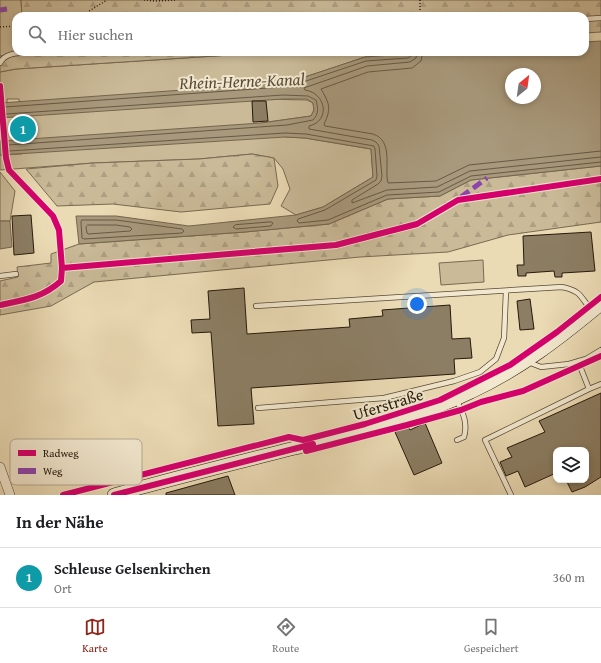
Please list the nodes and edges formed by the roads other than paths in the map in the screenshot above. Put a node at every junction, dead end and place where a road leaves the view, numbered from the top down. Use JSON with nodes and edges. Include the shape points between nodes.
{"nodes":[{"id":1,"x":601,"y":18,"type":"edge"},
{"id":2,"x":589,"y":19,"type":"edge"},
{"id":3,"x":12,"y":54,"type":"edge"},
{"id":4,"x":0,"y":63,"type":"edge"},
{"id":5,"x":0,"y":86,"type":"edge"},
{"id":6,"x":16,"y":274,"type":"dead end"},
{"id":7,"x":0,"y":276,"type":"edge"},
{"id":8,"x":506,"y":291,"type":"junction"},
{"id":9,"x":0,"y":305,"type":"edge"},
{"id":10,"x":256,"y":306,"type":"dead end"},
{"id":11,"x":596,"y":308,"type":"edge"},
{"id":12,"x":601,"y":350,"type":"edge"},
{"id":13,"x":526,"y":361,"type":"junction"},
{"id":14,"x":578,"y":361,"type":"junction"},
{"id":15,"x":601,"y":384,"type":"edge"},
{"id":16,"x":589,"y":389,"type":"junction"},
{"id":17,"x":456,"y":399,"type":"junction"},
{"id":18,"x":258,"y":408,"type":"dead end"},
{"id":19,"x":457,"y":440,"type":"dead end"},
{"id":20,"x":0,"y":467,"type":"edge"},
{"id":21,"x":10,"y":495,"type":"edge"},
{"id":22,"x":114,"y":495,"type":"edge"},
{"id":23,"x":511,"y":495,"type":"edge"}],
"edges":[{"from":1,"to":2,"type":"lane"},
{"from":3,"to":4,"type":"lane","via":[[2,59]]},
{"from":5,"to":9,"type":"lane","via":[[9,170],[53,216],[59,230],[62,268],[60,281],[52,289],[33,298]]},
{"from":6,"to":7,"type":"lane"},
{"from":8,"to":10,"type":"lane"},
{"from":8,"to":11,"type":"lane","via":[[562,287],[579,292]]},
{"from":8,"to":18,"type":"lane","via":[[504,338],[496,359],[480,372],[384,398]]},
{"from":11,"to":13,"type":"main road","name":"Uferstraße"},
{"from":12,"to":14,"type":"lane"},
{"from":13,"to":14,"type":"lane","via":[[541,366]]},
{"from":13,"to":17,"type":"main road","name":"Uferstraße"},
{"from":14,"to":16,"type":"lane"},
{"from":15,"to":16,"type":"lane"},
{"from":16,"to":23,"type":"lane","via":[[485,440]]},
{"from":17,"to":19,"type":"lane","via":[[466,425],[464,437]]},
{"from":17,"to":22,"type":"main road","name":"Uferstraße","via":[[394,422]]},
{"from":20,"to":21,"type":"street"}]}
